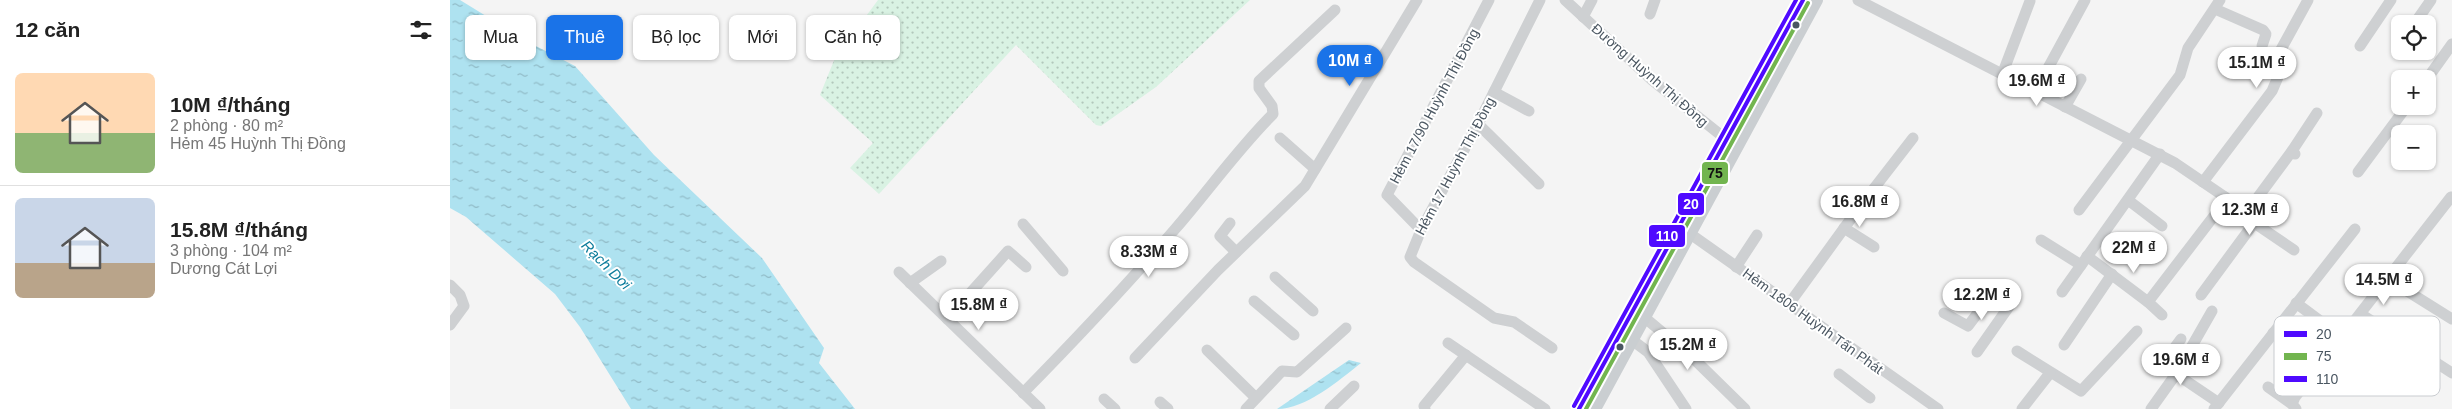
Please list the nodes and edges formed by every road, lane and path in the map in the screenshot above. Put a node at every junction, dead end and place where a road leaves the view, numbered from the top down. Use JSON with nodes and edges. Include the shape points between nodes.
{"nodes":[{"id":1,"x":1417,"y":0,"type":"edge"},
{"id":2,"x":1489,"y":0,"type":"edge"},
{"id":3,"x":1540,"y":0,"type":"edge"},
{"id":4,"x":1565,"y":0,"type":"edge"},
{"id":5,"x":1592,"y":0,"type":"edge"},
{"id":6,"x":1655,"y":0,"type":"edge"},
{"id":7,"x":1803,"y":0,"type":"edge"},
{"id":8,"x":1816,"y":0,"type":"edge"},
{"id":9,"x":1858,"y":0,"type":"edge"},
{"id":10,"x":2085,"y":0,"type":"edge"},
{"id":11,"x":2308,"y":0,"type":"edge"},
{"id":12,"x":2390,"y":0,"type":"edge"},
{"id":13,"x":2431,"y":0,"type":"edge"},
{"id":14,"x":2030,"y":1,"type":"dead end"},
{"id":15,"x":2217,"y":4,"type":"edge"},
{"id":16,"x":1880,"y":5,"type":"edge"},
{"id":17,"x":1335,"y":10,"type":"dead end"},
{"id":18,"x":1650,"y":14,"type":"dead end"},
{"id":19,"x":2420,"y":15,"type":"edge"},
{"id":20,"x":1583,"y":17,"type":"junction"},
{"id":21,"x":2452,"y":44,"type":"edge"},
{"id":22,"x":2262,"y":46,"type":"dead end"},
{"id":23,"x":2360,"y":46,"type":"dead end"},
{"id":24,"x":2433,"y":70,"type":"edge"},
{"id":25,"x":2002,"y":75,"type":"junction"},
{"id":26,"x":2081,"y":79,"type":"dead end"},
{"id":27,"x":1494,"y":92,"type":"junction"},
{"id":28,"x":2035,"y":92,"type":"junction"},
{"id":29,"x":2065,"y":106,"type":"junction"},
{"id":30,"x":1529,"y":111,"type":"dead end"},
{"id":31,"x":2317,"y":114,"type":"dead end"},
{"id":32,"x":2400,"y":115,"type":"edge"},
{"id":33,"x":1478,"y":124,"type":"junction"},
{"id":34,"x":1280,"y":138,"type":"dead end"},
{"id":35,"x":1913,"y":138,"type":"dead end"},
{"id":36,"x":2131,"y":140,"type":"junction"},
{"id":37,"x":1732,"y":143,"type":"junction"},
{"id":38,"x":2160,"y":154,"type":"junction"},
{"id":39,"x":1315,"y":168,"type":"junction"},
{"id":40,"x":2358,"y":172,"type":"dead end"},
{"id":41,"x":2203,"y":182,"type":"junction"},
{"id":42,"x":1539,"y":184,"type":"dead end"},
{"id":43,"x":2225,"y":197,"type":"junction"},
{"id":44,"x":2451,"y":197,"type":"edge"},
{"id":45,"x":2128,"y":200,"type":"junction"},
{"id":46,"x":2079,"y":210,"type":"dead end"},
{"id":47,"x":2244,"y":216,"type":"junction"},
{"id":48,"x":1230,"y":223,"type":"dead end"},
{"id":49,"x":2254,"y":223,"type":"junction"},
{"id":50,"x":1023,"y":224,"type":"dead end"},
{"id":51,"x":2162,"y":226,"type":"dead end"},
{"id":52,"x":1844,"y":228,"type":"junction"},
{"id":53,"x":2355,"y":229,"type":"dead end"},
{"id":54,"x":1421,"y":230,"type":"junction"},
{"id":55,"x":1689,"y":233,"type":"junction"},
{"id":56,"x":1757,"y":235,"type":"dead end"},
{"id":57,"x":2041,"y":240,"type":"dead end"},
{"id":58,"x":1874,"y":247,"type":"dead end"},
{"id":59,"x":2294,"y":250,"type":"dead end"},
{"id":60,"x":1236,"y":252,"type":"junction"},
{"id":61,"x":2084,"y":261,"type":"junction"},
{"id":62,"x":941,"y":262,"type":"dead end"},
{"id":63,"x":1736,"y":266,"type":"junction"},
{"id":64,"x":1026,"y":268,"type":"dead end"},
{"id":65,"x":1063,"y":271,"type":"dead end"},
{"id":66,"x":899,"y":272,"type":"dead end"},
{"id":67,"x":2112,"y":274,"type":"junction"},
{"id":68,"x":1275,"y":277,"type":"dead end"},
{"id":69,"x":2388,"y":279,"type":"junction"},
{"id":70,"x":910,"y":283,"type":"junction"},
{"id":71,"x":450,"y":285,"type":"edge"},
{"id":72,"x":2062,"y":292,"type":"dead end"},
{"id":73,"x":1992,"y":294,"type":"dead end"},
{"id":74,"x":2201,"y":295,"type":"dead end"},
{"id":75,"x":1254,"y":301,"type":"dead end"},
{"id":76,"x":2148,"y":302,"type":"junction"},
{"id":77,"x":2296,"y":303,"type":"junction"},
{"id":78,"x":1789,"y":304,"type":"junction"},
{"id":79,"x":2010,"y":304,"type":"dead end"},
{"id":80,"x":1313,"y":311,"type":"dead end"},
{"id":81,"x":2212,"y":311,"type":"dead end"},
{"id":82,"x":1944,"y":313,"type":"dead end"},
{"id":83,"x":2361,"y":314,"type":"joint"},
{"id":84,"x":2162,"y":315,"type":"dead end"},
{"id":85,"x":2286,"y":316,"type":"edge"},
{"id":86,"x":2313,"y":316,"type":"edge"},
{"id":87,"x":2364,"y":316,"type":"edge"},
{"id":88,"x":1644,"y":317,"type":"junction"},
{"id":89,"x":947,"y":319,"type":"junction"},
{"id":90,"x":2452,"y":319,"type":"edge"},
{"id":91,"x":450,"y":325,"type":"edge"},
{"id":92,"x":1346,"y":328,"type":"dead end"},
{"id":93,"x":2138,"y":331,"type":"dead end"},
{"id":94,"x":1294,"y":334,"type":"dead end"},
{"id":95,"x":2273,"y":334,"type":"edge"},
{"id":96,"x":2181,"y":339,"type":"dead end"},
{"id":97,"x":1632,"y":340,"type":"junction"},
{"id":98,"x":1448,"y":342,"type":"dead end"},
{"id":99,"x":2064,"y":345,"type":"dead end"},
{"id":100,"x":1552,"y":348,"type":"dead end"},
{"id":101,"x":1208,"y":350,"type":"dead end"},
{"id":102,"x":2017,"y":351,"type":"dead end"},
{"id":103,"x":1977,"y":352,"type":"dead end"},
{"id":104,"x":1466,"y":355,"type":"junction"},
{"id":105,"x":1135,"y":358,"type":"dead end"},
{"id":106,"x":2440,"y":365,"type":"edge"},
{"id":107,"x":2050,"y":372,"type":"junction"},
{"id":108,"x":2452,"y":373,"type":"edge"},
{"id":109,"x":1839,"y":374,"type":"dead end"},
{"id":110,"x":2176,"y":374,"type":"junction"},
{"id":111,"x":1354,"y":386,"type":"dead end"},
{"id":112,"x":2268,"y":387,"type":"dead end"},
{"id":113,"x":2274,"y":391,"type":"edge"},
{"id":114,"x":1023,"y":393,"type":"junction"},
{"id":115,"x":2283,"y":396,"type":"edge"},
{"id":116,"x":1104,"y":398,"type":"dead end"},
{"id":117,"x":1256,"y":398,"type":"junction"},
{"id":118,"x":1870,"y":398,"type":"dead end"},
{"id":119,"x":2294,"y":403,"type":"edge"},
{"id":120,"x":2217,"y":406,"type":"edge"},
{"id":121,"x":1040,"y":409,"type":"edge"},
{"id":122,"x":1115,"y":409,"type":"edge"},
{"id":123,"x":1246,"y":409,"type":"edge"},
{"id":124,"x":1330,"y":409,"type":"edge"},
{"id":125,"x":1425,"y":409,"type":"edge"},
{"id":126,"x":1545,"y":409,"type":"edge"},
{"id":127,"x":1578,"y":409,"type":"edge"},
{"id":128,"x":1594,"y":409,"type":"edge"},
{"id":129,"x":1686,"y":409,"type":"edge"},
{"id":130,"x":1746,"y":409,"type":"edge"},
{"id":131,"x":1938,"y":409,"type":"edge"},
{"id":132,"x":2022,"y":409,"type":"edge"},
{"id":133,"x":2151,"y":409,"type":"edge"}],
"edges":[{"from":1,"to":39,"type":"street"},
{"from":2,"to":54,"type":"street","name":"Hẻm 17/90 Huỳnh Thị Đồng","via":[[1387,195]]},
{"from":3,"to":27,"type":"street","name":"Hẻm 17 Huỳnh Thị Đồng"},
{"from":4,"to":20,"type":"street","name":"Đường Huỳnh Thị Đồng"},
{"from":5,"to":20,"type":"street"},
{"from":6,"to":18,"type":"street"},
{"from":7,"to":37,"type":"main road"},
{"from":8,"to":37,"type":"main road"},
{"from":9,"to":16,"type":"street"},
{"from":10,"to":28,"type":"street"},
{"from":11,"to":41,"type":"street","via":[[2272,66],[2278,77],[2272,91]]},
{"from":12,"to":23,"type":"street"},
{"from":13,"to":19,"type":"street"},
{"from":14,"to":25,"type":"street"},
{"from":15,"to":22,"type":"street","via":[[2263,30],[2266,34]]},
{"from":15,"to":36,"type":"street","via":[[2188,48],[2180,75]]},
{"from":16,"to":25,"type":"street"},
{"from":17,"to":114,"type":"street","via":[[1259,80],[1259,88],[1272,106],[1273,114],[1248,139],[1122,290]]},
{"from":20,"to":37,"type":"street","name":"Đường Huỳnh Thị Đồng","via":[[1652,80]]},
{"from":21,"to":24,"type":"street"},
{"from":25,"to":28,"type":"street"},
{"from":26,"to":29,"type":"street"},
{"from":27,"to":30,"type":"street"},
{"from":27,"to":33,"type":"street","name":"Hẻm 17 Huỳnh Thị Đồng"},
{"from":28,"to":29,"type":"street"},
{"from":29,"to":36,"type":"street"},
{"from":31,"to":47,"type":"street","via":[[2293,152]]},
{"from":32,"to":40,"type":"street"},
{"from":33,"to":42,"type":"street"},
{"from":33,"to":54,"type":"street","name":"Hẻm 17 Huỳnh Thị Đồng"},
{"from":34,"to":39,"type":"street"},
{"from":35,"to":52,"type":"street"},
{"from":36,"to":38,"type":"street"},
{"from":36,"to":46,"type":"street"},
{"from":37,"to":55,"type":"main road"},
{"from":37,"to":127,"type":"main road"},
{"from":38,"to":41,"type":"street"},
{"from":38,"to":45,"type":"street"},
{"from":39,"to":60,"type":"street","via":[[1305,186]]},
{"from":41,"to":43,"type":"street"},
{"from":43,"to":47,"type":"street"},
{"from":43,"to":76,"type":"street"},
{"from":44,"to":69,"type":"street"},
{"from":45,"to":51,"type":"street"},
{"from":45,"to":61,"type":"street"},
{"from":47,"to":49,"type":"street"},
{"from":48,"to":60,"type":"street","via":[[1220,236]]},
{"from":49,"to":59,"type":"street"},
{"from":49,"to":74,"type":"street"},
{"from":50,"to":65,"type":"street"},
{"from":52,"to":58,"type":"street"},
{"from":52,"to":78,"type":"street"},
{"from":53,"to":77,"type":"street"},
{"from":54,"to":100,"type":"street","name":"Hẻm 17 Huỳnh Thị Đồng","via":[[1410,257],[1414,262],[1494,318],[1514,322]]},
{"from":55,"to":63,"type":"street","name":"Hẻm 1806 Huỳnh Tấn Phát"},
{"from":55,"to":88,"type":"main road"},
{"from":56,"to":63,"type":"street"},
{"from":57,"to":61,"type":"street"},
{"from":60,"to":105,"type":"street"},
{"from":61,"to":67,"type":"street"},
{"from":61,"to":72,"type":"street"},
{"from":62,"to":70,"type":"street"},
{"from":63,"to":78,"type":"street","name":"Hẻm 1806 Huỳnh Tấn Phát"},
{"from":64,"to":89,"type":"street","via":[[1008,251]]},
{"from":66,"to":70,"type":"street"},
{"from":67,"to":76,"type":"street"},
{"from":67,"to":99,"type":"street"},
{"from":68,"to":80,"type":"street"},
{"from":69,"to":83,"type":"street"},
{"from":69,"to":90,"type":"street"},
{"from":70,"to":89,"type":"street"},
{"from":71,"to":91,"type":"street","via":[[460,294],[464,306]]},
{"from":73,"to":82,"type":"street","via":[[1968,326]]},
{"from":75,"to":94,"type":"street"},
{"from":76,"to":84,"type":"street"},
{"from":77,"to":85,"type":"street"},
{"from":77,"to":86,"type":"street"},
{"from":78,"to":131,"type":"street","name":"Hẻm 1806 Huỳnh Tấn Phát"},
{"from":79,"to":103,"type":"street"},
{"from":81,"to":110,"type":"street"},
{"from":83,"to":87,"type":"street"},
{"from":88,"to":97,"type":"main road"},
{"from":88,"to":130,"type":"street"},
{"from":89,"to":114,"type":"street"},
{"from":92,"to":117,"type":"street","via":[[1297,372],[1282,371]]},
{"from":93,"to":107,"type":"street","via":[[2083,391]]},
{"from":95,"to":120,"type":"street"},
{"from":96,"to":110,"type":"street","via":[[2164,364]]},
{"from":97,"to":128,"type":"main road"},
{"from":97,"to":129,"type":"street","via":[[1648,352]]},
{"from":98,"to":104,"type":"street"},
{"from":101,"to":117,"type":"street"},
{"from":102,"to":107,"type":"street"},
{"from":104,"to":125,"type":"street","via":[[1424,406]]},
{"from":104,"to":126,"type":"street"},
{"from":106,"to":108,"type":"street"},
{"from":107,"to":132,"type":"street"},
{"from":109,"to":118,"type":"street"},
{"from":110,"to":120,"type":"street"},
{"from":110,"to":133,"type":"street"},
{"from":111,"to":124,"type":"street"},
{"from":112,"to":113,"type":"street"},
{"from":114,"to":121,"type":"street"},
{"from":115,"to":119,"type":"street"},
{"from":116,"to":122,"type":"street"},
{"from":117,"to":123,"type":"street"}]}
